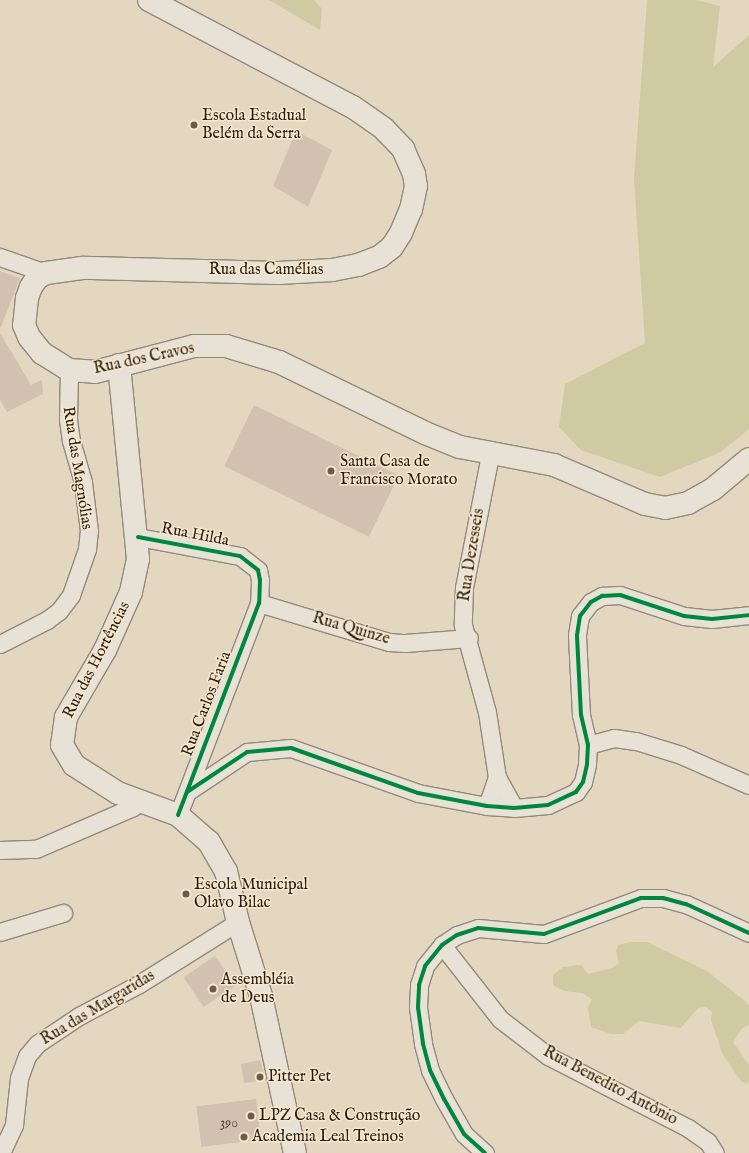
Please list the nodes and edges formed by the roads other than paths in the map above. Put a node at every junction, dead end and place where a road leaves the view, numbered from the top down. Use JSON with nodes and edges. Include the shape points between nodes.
{"nodes":[{"id":1,"x":149,"y":0,"type":"edge"},
{"id":2,"x":0,"y":258,"type":"edge"},
{"id":3,"x":46,"y":273,"type":"junction"},
{"id":4,"x":119,"y":364,"type":"junction"},
{"id":5,"x":69,"y":370,"type":"junction"},
{"id":6,"x":491,"y":450,"type":"junction"},
{"id":7,"x":749,"y":459,"type":"edge"},
{"id":8,"x":138,"y":536,"type":"junction"},
{"id":9,"x":259,"y":603,"type":"junction"},
{"id":10,"x":749,"y":615,"type":"edge"},
{"id":11,"x":468,"y":638,"type":"junction"},
{"id":12,"x":0,"y":644,"type":"edge"},
{"id":13,"x":588,"y":745,"type":"junction"},
{"id":14,"x":497,"y":778,"type":"junction"},
{"id":15,"x":749,"y":785,"type":"edge"},
{"id":16,"x":187,"y":792,"type":"junction"},
{"id":17,"x":141,"y":800,"type":"junction"},
{"id":18,"x":487,"y":806,"type":"junction"},
{"id":19,"x":514,"y":808,"type":"junction"},
{"id":20,"x":178,"y":815,"type":"junction"},
{"id":21,"x":0,"y":850,"type":"edge"},
{"id":22,"x":63,"y":913,"type":"dead end"},
{"id":23,"x":238,"y":922,"type":"junction"},
{"id":24,"x":0,"y":932,"type":"edge"},
{"id":25,"x":749,"y":933,"type":"edge"},
{"id":26,"x":442,"y":945,"type":"junction"},
{"id":27,"x":1,"y":1153,"type":"edge"},
{"id":28,"x":295,"y":1153,"type":"edge"},
{"id":29,"x":485,"y":1153,"type":"edge"},
{"id":30,"x":715,"y":1153,"type":"edge"}],
"edges":[{"from":1,"to":3,"type":"main road","name":"Rua das Camélias","via":[[354,107],[384,129],[403,150],[414,174],[416,186],[411,209],[401,233],[388,250],[379,257],[358,265],[333,270],[278,273],[82,268]]},
{"from":2,"to":3,"type":"street"},
{"from":3,"to":5,"type":"main road","name":"Rua dos Cravos","via":[[37,278],[31,287],[24,325],[29,337],[42,353]]},
{"from":4,"to":5,"type":"main road","name":"Rua dos Cravos","via":[[95,372]]},
{"from":4,"to":6,"type":"main road","name":"Rua dos Cravos","via":[[194,346],[226,346],[279,362],[460,447]]},
{"from":4,"to":8,"type":"main road","name":"Rua das Hortências"},
{"from":5,"to":12,"type":"street","name":"Rua das Magnólias","via":[[68,419],[84,489],[89,531],[86,549],[70,596],[59,611]]},
{"from":6,"to":7,"type":"main road","name":"Rua dos Cravos","via":[[554,464],[626,496],[664,508],[688,503],[713,489]]},
{"from":6,"to":11,"type":"street","name":"Rua Dezesseis","via":[[464,588],[464,625]]},
{"from":8,"to":9,"type":"street","name":"Rua Hilda","via":[[240,556],[258,570]]},
{"from":8,"to":17,"type":"main road","name":"Rua das Hortências","via":[[138,559],[132,592],[105,650],[66,717],[62,737],[66,755],[74,765],[118,793]]},
{"from":9,"to":11,"type":"street","name":"Rua Quinze","via":[[388,642]]},
{"from":9,"to":16,"type":"street","name":"Rua Carlos Faria"},
{"from":10,"to":13,"type":"street","via":[[712,619],[684,616],[620,595],[602,596],[591,602],[580,616],[577,635],[581,715]]},
{"from":11,"to":14,"type":"street","name":"Rua Dezesseis","via":[[487,712]]},
{"from":13,"to":15,"type":"street","via":[[614,738],[636,740],[681,755]]},
{"from":13,"to":19,"type":"street","via":[[584,776],[576,792],[548,805]]},
{"from":14,"to":18,"type":"street","name":"Rua Dezesseis"},
{"from":14,"to":19,"type":"street","name":"Rua Dezesseis"},
{"from":16,"to":18,"type":"street","via":[[247,752],[291,748],[418,793]]},
{"from":16,"to":20,"type":"street","name":"Rua Carlos Faria"},
{"from":17,"to":20,"type":"main road","name":"Rua das Hortências"},
{"from":17,"to":21,"type":"street","via":[[133,807],[36,848]]},
{"from":18,"to":19,"type":"street"},
{"from":20,"to":23,"type":"main road","name":"Rua das Hortências","via":[[209,842],[226,871]]},
{"from":22,"to":24,"type":"street"},
{"from":23,"to":27,"type":"street","name":"Rua das Margaridas","via":[[37,1044],[27,1056],[19,1078],[14,1125]]},
{"from":23,"to":28,"type":"main road","name":"Rua das Hortências","via":[[261,996]]},
{"from":25,"to":26,"type":"street","via":[[686,904],[663,898],[641,898],[544,934],[478,928],[457,935]]},
{"from":26,"to":29,"type":"street","via":[[425,966],[419,985],[418,1007],[423,1043],[430,1070],[444,1099],[464,1134]]},
{"from":26,"to":30,"type":"street","name":"Rua Benedito Antônio","via":[[500,1019],[548,1056],[688,1128],[708,1142]]}]}
